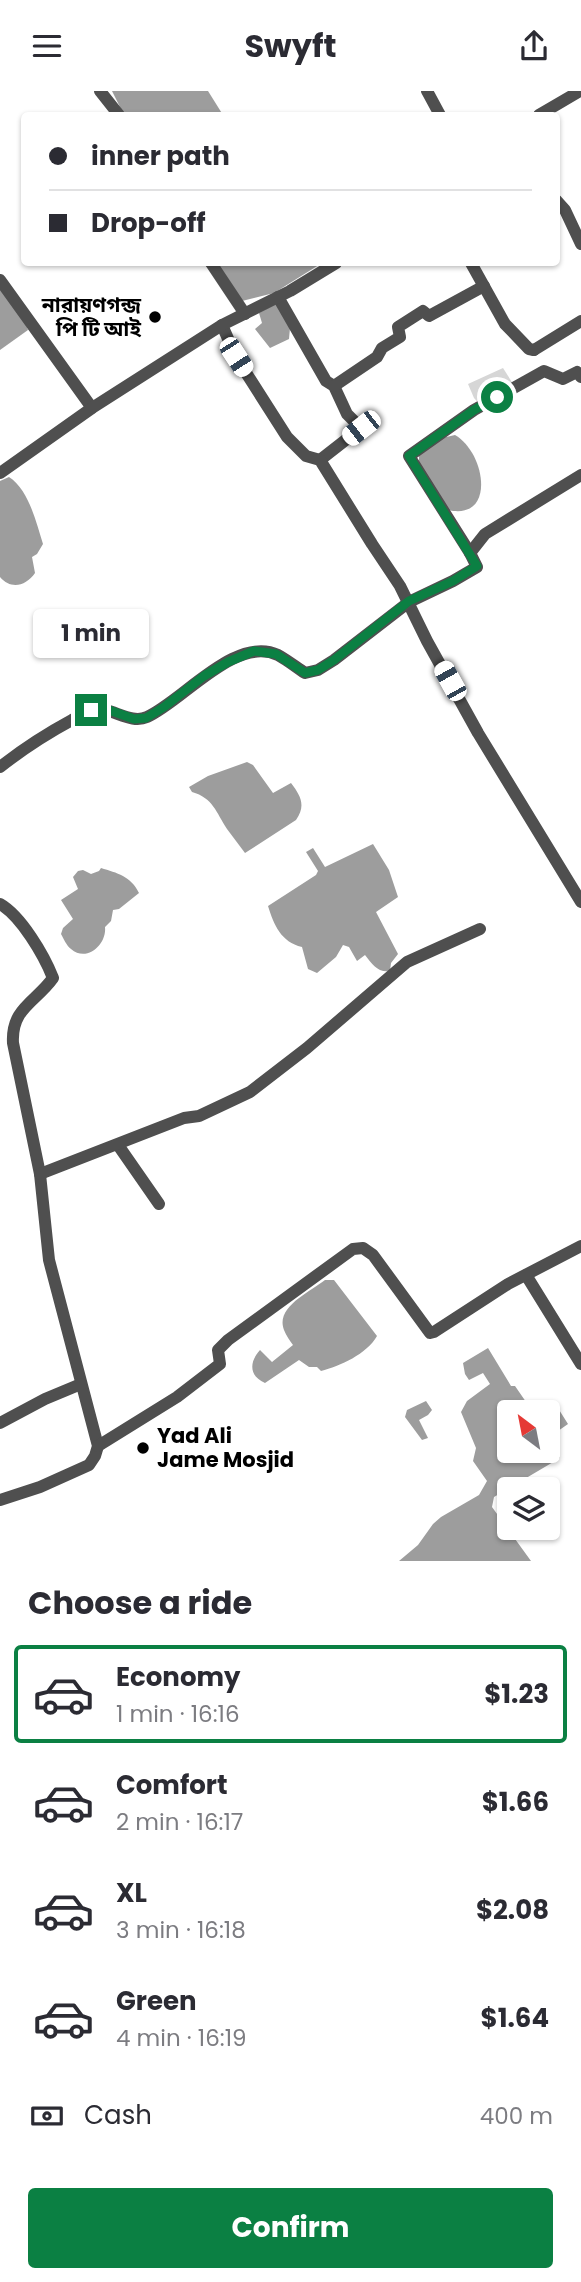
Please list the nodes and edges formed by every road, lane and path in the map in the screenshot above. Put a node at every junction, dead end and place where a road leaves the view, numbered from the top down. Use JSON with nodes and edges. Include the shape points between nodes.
{"nodes":[{"id":1,"x":100,"y":91,"type":"edge"},
{"id":2,"x":427,"y":91,"type":"edge"},
{"id":3,"x":580,"y":91,"type":"edge"},
{"id":4,"x":117,"y":112,"type":"edge"},
{"id":5,"x":438,"y":112,"type":"edge"},
{"id":6,"x":544,"y":112,"type":"edge"},
{"id":7,"x":560,"y":204,"type":"edge"},
{"id":8,"x":581,"y":243,"type":"edge"},
{"id":9,"x":213,"y":266,"type":"edge"},
{"id":10,"x":331,"y":266,"type":"edge"},
{"id":11,"x":473,"y":266,"type":"edge"},
{"id":12,"x":0,"y":280,"type":"edge"},
{"id":13,"x":484,"y":286,"type":"junction"},
{"id":14,"x":278,"y":297,"type":"junction"},
{"id":15,"x":245,"y":314,"type":"junction"},
{"id":16,"x":581,"y":321,"type":"edge"},
{"id":17,"x":222,"y":325,"type":"junction"},
{"id":18,"x":534,"y":350,"type":"junction"},
{"id":19,"x":544,"y":371,"type":"junction"},
{"id":20,"x":581,"y":377,"type":"edge"},
{"id":21,"x":334,"y":386,"type":"junction"},
{"id":22,"x":92,"y":408,"type":"junction"},
{"id":23,"x":320,"y":460,"type":"junction"},
{"id":24,"x":0,"y":473,"type":"edge"},
{"id":25,"x":581,"y":475,"type":"edge"},
{"id":26,"x":470,"y":553,"type":"junction"},
{"id":27,"x":409,"y":601,"type":"junction"},
{"id":28,"x":0,"y":767,"type":"edge"},
{"id":29,"x":581,"y":902,"type":"edge"},
{"id":30,"x":0,"y":904,"type":"edge"},
{"id":31,"x":480,"y":929,"type":"dead end"},
{"id":32,"x":118,"y":1145,"type":"junction"},
{"id":33,"x":40,"y":1174,"type":"junction"},
{"id":34,"x":159,"y":1204,"type":"dead end"},
{"id":35,"x":581,"y":1246,"type":"edge"},
{"id":36,"x":526,"y":1275,"type":"junction"},
{"id":37,"x":581,"y":1364,"type":"edge"},
{"id":38,"x":80,"y":1384,"type":"junction"},
{"id":39,"x":0,"y":1423,"type":"edge"},
{"id":40,"x":98,"y":1446,"type":"junction"},
{"id":41,"x":0,"y":1500,"type":"edge"}],
"edges":[{"from":1,"to":4,"type":"street"},
{"from":2,"to":5,"type":"street"},
{"from":3,"to":6,"type":"street"},
{"from":7,"to":8,"type":"street"},
{"from":9,"to":15,"type":"street"},
{"from":10,"to":14,"type":"street"},
{"from":11,"to":13,"type":"street"},
{"from":12,"to":22,"type":"street"},
{"from":13,"to":18,"type":"street","via":[[505,324]]},
{"from":13,"to":21,"type":"street","via":[[429,316],[423,311],[398,327],[400,337]]},
{"from":14,"to":15,"type":"street"},
{"from":14,"to":21,"type":"street","via":[[326,381]]},
{"from":15,"to":17,"type":"street"},
{"from":16,"to":18,"type":"street"},
{"from":17,"to":22,"type":"street"},
{"from":17,"to":23,"type":"street","via":[[236,357],[287,437],[306,456]]},
{"from":18,"to":19,"type":"street"},
{"from":19,"to":20,"type":"street","via":[[563,379],[577,372]]},
{"from":19,"to":26,"type":"street","via":[[474,410],[409,456]]},
{"from":21,"to":23,"type":"street","via":[[347,414],[361,428]]},
{"from":22,"to":24,"type":"street"},
{"from":23,"to":27,"type":"street"},
{"from":25,"to":26,"type":"street","via":[[485,534]]},
{"from":26,"to":27,"type":"street","via":[[477,566]]},
{"from":27,"to":28,"type":"street","via":[[318,670],[305,673],[276,654],[254,651],[204,676],[146,718],[91,710],[25,747]]},
{"from":27,"to":29,"type":"street","via":[[478,733]]},
{"from":30,"to":33,"type":"street","via":[[25,930],[53,978],[12,1027]]},
{"from":31,"to":32,"type":"street","via":[[408,962],[250,1092],[200,1116]]},
{"from":32,"to":33,"type":"street"},
{"from":32,"to":34,"type":"street"},
{"from":33,"to":38,"type":"street","via":[[49,1260]]},
{"from":35,"to":36,"type":"street"},
{"from":36,"to":37,"type":"street"},
{"from":36,"to":40,"type":"street","via":[[430,1333],[373,1255],[363,1248],[352,1249],[228,1340],[218,1350],[220,1364]]},
{"from":38,"to":39,"type":"street"},
{"from":38,"to":40,"type":"street"},
{"from":40,"to":41,"type":"street","via":[[89,1465]]}]}
